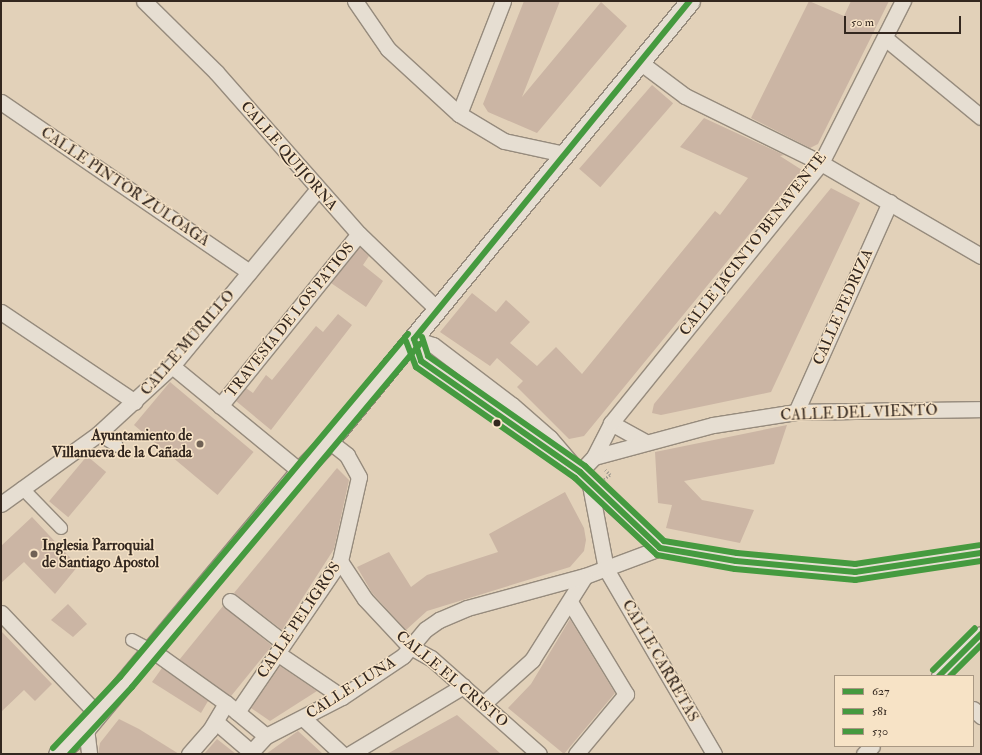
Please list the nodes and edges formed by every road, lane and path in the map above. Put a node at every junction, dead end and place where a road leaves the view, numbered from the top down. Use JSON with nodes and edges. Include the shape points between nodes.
{"nodes":[{"id":1,"x":144,"y":1,"type":"edge"},
{"id":2,"x":355,"y":1,"type":"edge"},
{"id":3,"x":503,"y":1,"type":"edge"},
{"id":4,"x":690,"y":1,"type":"edge"},
{"id":5,"x":903,"y":1,"type":"edge"},
{"id":6,"x":885,"y":38,"type":"junction"},
{"id":7,"x":641,"y":64,"type":"junction"},
{"id":8,"x":1,"y":102,"type":"edge"},
{"id":9,"x":460,"y":114,"type":"junction"},
{"id":10,"x":981,"y":116,"type":"edge"},
{"id":11,"x":564,"y":154,"type":"junction"},
{"id":12,"x":821,"y":163,"type":"junction"},
{"id":13,"x":317,"y":190,"type":"junction"},
{"id":14,"x":890,"y":202,"type":"junction"},
{"id":15,"x":359,"y":234,"type":"junction"},
{"id":16,"x":981,"y":256,"type":"edge"},
{"id":17,"x":249,"y":272,"type":"junction"},
{"id":18,"x":437,"y":309,"type":"junction"},
{"id":19,"x":1,"y":312,"type":"edge"},
{"id":20,"x":414,"y":339,"type":"junction"},
{"id":21,"x":172,"y":366,"type":"junction"},
{"id":22,"x":135,"y":402,"type":"junction"},
{"id":23,"x":220,"y":406,"type":"junction"},
{"id":24,"x":981,"y":410,"type":"edge"},
{"id":25,"x":796,"y":412,"type":"junction"},
{"id":26,"x":611,"y":423,"type":"junction"},
{"id":27,"x":98,"y":434,"type":"junction"},
{"id":28,"x":329,"y":441,"type":"junction"},
{"id":29,"x":644,"y":441,"type":"junction"},
{"id":30,"x":117,"y":446,"type":"dead end"},
{"id":31,"x":594,"y":457,"type":"junction"},
{"id":32,"x":300,"y":471,"type":"junction"},
{"id":33,"x":580,"y":472,"type":"junction"},
{"id":34,"x":590,"y":485,"type":"junction"},
{"id":35,"x":9,"y":494,"type":"edge"},
{"id":36,"x":62,"y":528,"type":"dead end"},
{"id":37,"x":660,"y":548,"type":"junction"},
{"id":38,"x":981,"y":553,"type":"edge"},
{"id":39,"x":340,"y":561,"type":"junction"},
{"id":40,"x":606,"y":568,"type":"junction"},
{"id":41,"x":585,"y":576,"type":"junction"},
{"id":42,"x":230,"y":601,"type":"dead end"},
{"id":43,"x":570,"y":602,"type":"junction"},
{"id":44,"x":1,"y":613,"type":"edge"},
{"id":45,"x":981,"y":634,"type":"edge"},
{"id":46,"x":132,"y":640,"type":"dead end"},
{"id":47,"x":409,"y":646,"type":"junction"},
{"id":48,"x":281,"y":648,"type":"junction"},
{"id":49,"x":152,"y":651,"type":"junction"},
{"id":50,"x":940,"y":675,"type":"edge"},
{"id":51,"x":463,"y":686,"type":"junction"},
{"id":52,"x":342,"y":697,"type":"junction"},
{"id":53,"x":483,"y":704,"type":"junction"},
{"id":54,"x":232,"y":707,"type":"junction"},
{"id":55,"x":303,"y":718,"type":"junction"},
{"id":56,"x":92,"y":721,"type":"junction"},
{"id":57,"x":216,"y":722,"type":"junction"},
{"id":58,"x":266,"y":736,"type":"junction"},
{"id":59,"x":251,"y":753,"type":"edge"},
{"id":60,"x":58,"y":754,"type":"edge"},
{"id":61,"x":89,"y":754,"type":"edge"},
{"id":62,"x":188,"y":754,"type":"edge"},
{"id":63,"x":342,"y":754,"type":"edge"},
{"id":64,"x":350,"y":754,"type":"edge"},
{"id":65,"x":539,"y":754,"type":"edge"},
{"id":66,"x":576,"y":754,"type":"edge"},
{"id":67,"x":714,"y":754,"type":"edge"}],
"edges":[{"from":1,"to":13,"type":"street","name":"CALLE QUIJORNA","via":[[216,72]]},
{"from":2,"to":9,"type":"street","via":[[388,49]]},
{"from":3,"to":9,"type":"street"},
{"from":4,"to":7,"type":"street"},
{"from":5,"to":6,"type":"street","name":"CALLE JACINTO BENAVENTE"},
{"from":6,"to":10,"type":"street"},
{"from":6,"to":12,"type":"street","name":"CALLE JACINTO BENAVENTE"},
{"from":7,"to":11,"type":"street"},
{"from":7,"to":12,"type":"street","via":[[685,96]]},
{"from":8,"to":17,"type":"street","name":"CALLE PINTOR ZULOAGA"},
{"from":9,"to":11,"type":"street","via":[[504,142]]},
{"from":11,"to":18,"type":"street"},
{"from":12,"to":14,"type":"street"},
{"from":12,"to":26,"type":"street","name":"CALLE JACINTO BENAVENTE"},
{"from":13,"to":15,"type":"street","name":"CALLE QUIJORNA"},
{"from":13,"to":17,"type":"street","name":"CALLE MURILLO"},
{"from":14,"to":16,"type":"street"},
{"from":14,"to":25,"type":"street","name":"CALLE PEDRIZA"},
{"from":15,"to":18,"type":"street","name":"CALLE QUIJORNA"},
{"from":15,"to":23,"type":"street","name":"TRAVESÍA DE LOS PATIOS"},
{"from":17,"to":21,"type":"street","name":"CALLE MURILLO"},
{"from":18,"to":20,"type":"street"},
{"from":19,"to":22,"type":"street"},
{"from":20,"to":28,"type":"street"},
{"from":20,"to":33,"type":"street","via":[[433,345],[496,392],[550,438]]},
{"from":20,"to":33,"type":"street","via":[[421,361]]},
{"from":21,"to":22,"type":"street","name":"CALLE MURILLO"},
{"from":21,"to":23,"type":"street"},
{"from":22,"to":27,"type":"street","name":"CALLE MURILLO"},
{"from":23,"to":32,"type":"street"},
{"from":24,"to":25,"type":"street","name":"CALLE DEL VIENTO"},
{"from":25,"to":29,"type":"street","name":"CALLE DEL VIENTO"},
{"from":26,"to":29,"type":"street"},
{"from":26,"to":31,"type":"street","name":"CALLE JACINTO BENAVENTE"},
{"from":27,"to":30,"type":"street"},
{"from":27,"to":35,"type":"street","name":"CALLE MURILLO"},
{"from":28,"to":32,"type":"street"},
{"from":28,"to":39,"type":"street","name":"CALLE PELIGROS","via":[[347,455],[359,477]]},
{"from":29,"to":31,"type":"street","name":"CALLE DEL VIENTO"},
{"from":31,"to":33,"type":"street","name":"CALLE JACINTO BENAVENTE"},
{"from":32,"to":49,"type":"street"},
{"from":33,"to":34,"type":"street"},
{"from":34,"to":37,"type":"street"},
{"from":34,"to":40,"type":"street","name":"CALLE CARRETAS"},
{"from":35,"to":36,"type":"street"},
{"from":37,"to":38,"type":"street","via":[[736,561],[855,572]]},
{"from":37,"to":40,"type":"street","name":"CALLE LUNA"},
{"from":39,"to":47,"type":"street","name":"CALLE EL CRISTO","via":[[365,599]]},
{"from":39,"to":48,"type":"street","name":"CALLE PELIGROS"},
{"from":40,"to":41,"type":"street","name":"CALLE LUNA"},
{"from":40,"to":67,"type":"street","name":"CALLE CARRETAS"},
{"from":41,"to":43,"type":"street"},
{"from":41,"to":47,"type":"street","name":"CALLE LUNA","via":[[467,608],[439,620]]},
{"from":42,"to":48,"type":"street"},
{"from":43,"to":53,"type":"street","via":[[532,660]]},
{"from":43,"to":66,"type":"street","via":[[626,694]]},
{"from":44,"to":56,"type":"street"},
{"from":45,"to":50,"type":"street"},
{"from":46,"to":49,"type":"street"},
{"from":47,"to":51,"type":"street","name":"CALLE EL CRISTO","via":[[431,658]]},
{"from":47,"to":52,"type":"street","name":"CALLE LUNA","via":[[403,656]]},
{"from":48,"to":52,"type":"street"},
{"from":48,"to":54,"type":"street","name":"CALLE PELIGROS"},
{"from":49,"to":54,"type":"street"},
{"from":49,"to":56,"type":"street"},
{"from":51,"to":53,"type":"street","name":"CALLE EL CRISTO"},
{"from":51,"to":64,"type":"street"},
{"from":52,"to":55,"type":"street","name":"CALLE LUNA"},
{"from":53,"to":65,"type":"street","name":"CALLE EL CRISTO"},
{"from":54,"to":57,"type":"street","name":"CALLE PELIGROS"},
{"from":54,"to":58,"type":"street"},
{"from":55,"to":58,"type":"street","name":"CALLE LUNA"},
{"from":55,"to":63,"type":"street"},
{"from":56,"to":60,"type":"street"},
{"from":56,"to":61,"type":"street"},
{"from":57,"to":59,"type":"street"},
{"from":57,"to":62,"type":"street"},
{"from":58,"to":59,"type":"street"}]}
